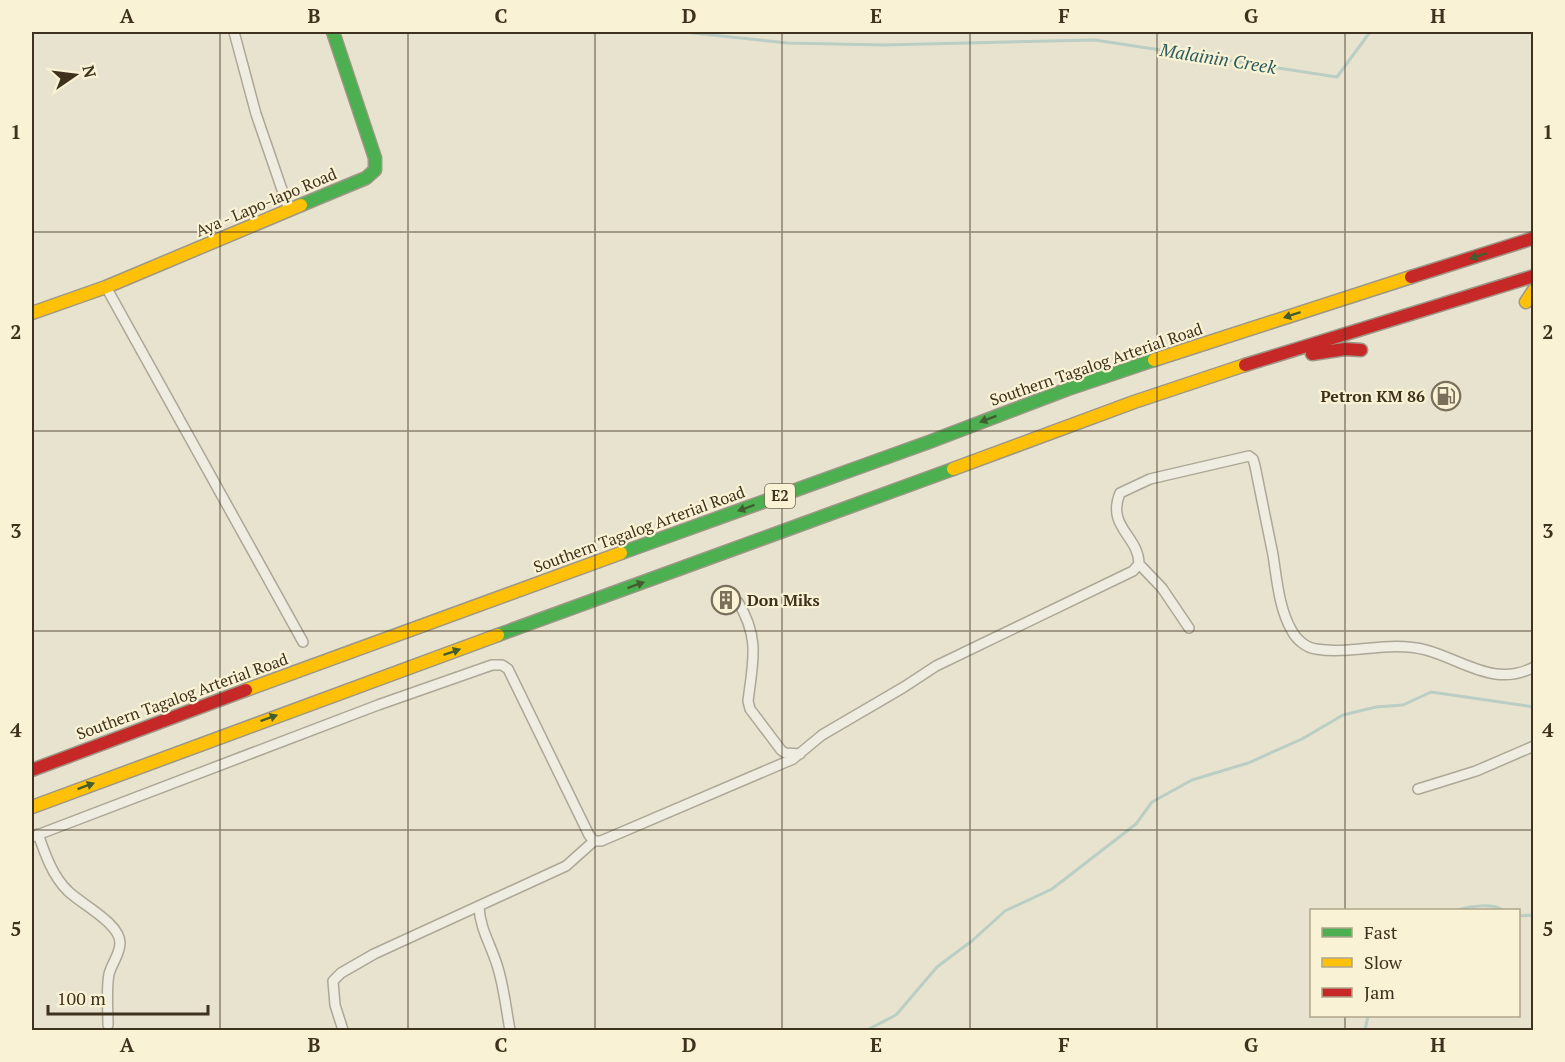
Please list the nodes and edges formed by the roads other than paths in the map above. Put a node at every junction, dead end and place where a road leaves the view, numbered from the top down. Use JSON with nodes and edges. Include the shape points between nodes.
{"nodes":[{"id":1,"x":234,"y":32,"type":"edge"},
{"id":2,"x":333,"y":32,"type":"edge"},
{"id":3,"x":289,"y":210,"type":"junction"},
{"id":4,"x":1533,"y":238,"type":"edge"},
{"id":5,"x":1533,"y":276,"type":"edge"},
{"id":6,"x":106,"y":287,"type":"junction"},
{"id":7,"x":1533,"y":290,"type":"edge"},
{"id":8,"x":1526,"y":302,"type":"dead end"},
{"id":9,"x":32,"y":313,"type":"edge"},
{"id":10,"x":1361,"y":350,"type":"dead end"},
{"id":11,"x":1217,"y":374,"type":"junction"},
{"id":12,"x":1139,"y":564,"type":"junction"},
{"id":13,"x":738,"y":602,"type":"dead end"},
{"id":14,"x":1189,"y":628,"type":"dead end"},
{"id":15,"x":303,"y":642,"type":"dead end"},
{"id":16,"x":1533,"y":667,"type":"edge"},
{"id":17,"x":1533,"y":746,"type":"edge"},
{"id":18,"x":800,"y":754,"type":"junction"},
{"id":19,"x":32,"y":770,"type":"edge"},
{"id":20,"x":1418,"y":789,"type":"dead end"},
{"id":21,"x":32,"y":807,"type":"edge"},
{"id":22,"x":35,"y":835,"type":"edge"},
{"id":23,"x":594,"y":841,"type":"junction"},
{"id":24,"x":479,"y":907,"type":"junction"},
{"id":25,"x":108,"y":1025,"type":"dead end"},
{"id":26,"x":343,"y":1030,"type":"edge"},
{"id":27,"x":510,"y":1030,"type":"edge"}],
"edges":[{"from":1,"to":3,"type":"street","via":[[256,114]]},
{"from":2,"to":3,"type":"main road","name":"Aya - Lapo-lapo Road","via":[[375,158],[375,170],[366,178]]},
{"from":3,"to":6,"type":"main road","name":"Aya - Lapo-lapo Road"},
{"from":4,"to":19,"type":"main road","name":"Southern Tagalog Arterial Road","number":"E2","one_way":true,"via":[[1068,389]]},
{"from":5,"to":11,"type":"main road","number":"E2"},
{"from":6,"to":9,"type":"main road","name":"Aya - Lapo-lapo Road"},
{"from":6,"to":15,"type":"street"},
{"from":7,"to":8,"type":"main road"},
{"from":10,"to":11,"type":"main road","via":[[1321,352]]},
{"from":21,"to":11,"type":"main road","number":"E2","one_way":true},
{"from":12,"to":14,"type":"street","via":[[1162,588]]},
{"from":12,"to":16,"type":"street","via":[[1139,556],[1115,510],[1120,493],[1150,479],[1249,456],[1255,466],[1281,598],[1292,631],[1304,645],[1326,650],[1420,648],[1499,676]]},
{"from":12,"to":18,"type":"street","via":[[1133,571],[936,666],[822,735]]},
{"from":13,"to":18,"type":"street","via":[[754,642],[750,709],[781,750]]},
{"from":17,"to":20,"type":"street","via":[[1476,771]]},
{"from":18,"to":23,"type":"street","via":[[721,791]]},
{"from":22,"to":23,"type":"street","via":[[378,705],[492,665],[502,665],[508,669]]},
{"from":22,"to":25,"type":"street","via":[[66,890],[114,927],[120,941],[110,971]]},
{"from":23,"to":24,"type":"street","via":[[566,866]]},
{"from":24,"to":26,"type":"street","via":[[341,973],[333,981],[332,990]]},
{"from":24,"to":27,"type":"street","via":[[480,922],[497,964]]}]}
